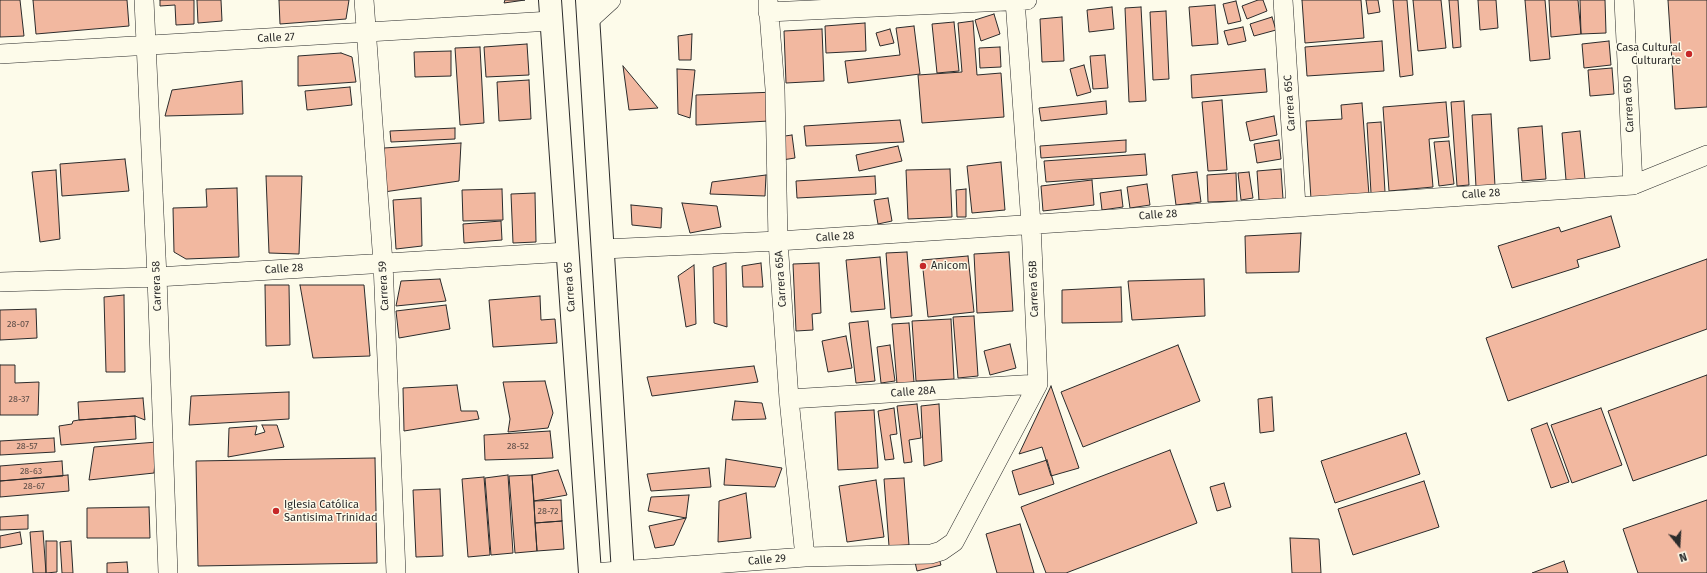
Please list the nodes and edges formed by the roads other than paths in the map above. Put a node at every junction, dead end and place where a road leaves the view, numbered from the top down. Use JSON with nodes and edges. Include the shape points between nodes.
{"nodes":[{"id":1,"x":144,"y":0,"type":"edge"},
{"id":2,"x":364,"y":0,"type":"edge"},
{"id":3,"x":550,"y":0,"type":"edge"},
{"id":4,"x":588,"y":0,"type":"edge"},
{"id":5,"x":611,"y":0,"type":"edge"},
{"id":6,"x":1019,"y":0,"type":"edge"},
{"id":7,"x":1283,"y":0,"type":"edge"},
{"id":8,"x":1624,"y":0,"type":"edge"},
{"id":9,"x":768,"y":6,"type":"edge"},
{"id":10,"x":551,"y":21,"type":"junction"},
{"id":11,"x":588,"y":21,"type":"junction"},
{"id":12,"x":365,"y":33,"type":"junction"},
{"id":13,"x":146,"y":44,"type":"junction"},
{"id":14,"x":0,"y":54,"type":"edge"},
{"id":15,"x":1707,"y":154,"type":"edge"},
{"id":16,"x":1633,"y":185,"type":"junction"},
{"id":17,"x":1296,"y":206,"type":"junction"},
{"id":18,"x":1031,"y":224,"type":"junction"},
{"id":19,"x":778,"y":241,"type":"junction"},
{"id":20,"x":603,"y":250,"type":"junction"},
{"id":21,"x":567,"y":252,"type":"junction"},
{"id":22,"x":383,"y":263,"type":"junction"},
{"id":23,"x":157,"y":277,"type":"junction"},
{"id":24,"x":0,"y":282,"type":"edge"},
{"id":25,"x":1038,"y":384,"type":"junction"},
{"id":26,"x":789,"y":399,"type":"junction"},
{"id":27,"x":805,"y":557,"type":"junction"},
{"id":28,"x":623,"y":572,"type":"edge"},
{"id":29,"x":168,"y":573,"type":"edge"},
{"id":30,"x":396,"y":573,"type":"edge"},
{"id":31,"x":590,"y":573,"type":"edge"},
{"id":32,"x":593,"y":573,"type":"edge"}],
"edges":[{"from":1,"to":13,"type":"street","name":"Carrera 58"},
{"from":2,"to":12,"type":"street","name":"Carrera 59"},
{"from":3,"to":10,"type":"main road","name":"Carrera 65"},
{"from":4,"to":11,"type":"main road"},
{"from":5,"to":11,"type":"street"},
{"from":6,"to":9,"type":"street"},
{"from":6,"to":18,"type":"street","name":"Carrera 65B"},
{"from":7,"to":17,"type":"street","name":"Carrera 65C"},
{"from":8,"to":16,"type":"street","name":"Carrera 65D"},
{"from":9,"to":19,"type":"street","name":"Carrera 65A","via":[[776,90]]},
{"from":10,"to":12,"type":"street","name":"Calle 27"},
{"from":10,"to":21,"type":"main road","name":"Carrera 65"},
{"from":11,"to":20,"type":"main road"},
{"from":12,"to":13,"type":"street","name":"Calle 27"},
{"from":12,"to":22,"type":"street","name":"Carrera 59"},
{"from":13,"to":14,"type":"street","name":"Calle 27"},
{"from":13,"to":23,"type":"street","name":"Carrera 58"},
{"from":15,"to":16,"type":"street","name":"Calle 28"},
{"from":16,"to":17,"type":"street","name":"Calle 28"},
{"from":17,"to":18,"type":"street","name":"Calle 28"},
{"from":18,"to":19,"type":"street","name":"Calle 28"},
{"from":18,"to":25,"type":"street","name":"Carrera 65B"},
{"from":19,"to":20,"type":"street","name":"Calle 28"},
{"from":19,"to":26,"type":"street","name":"Carrera 65A"},
{"from":20,"to":28,"type":"main road"},
{"from":21,"to":22,"type":"street","name":"Calle 28"},
{"from":21,"to":31,"type":"main road","name":"Carrera 65"},
{"from":22,"to":23,"type":"street","name":"Calle 28"},
{"from":22,"to":30,"type":"street","name":"Carrera 59"},
{"from":23,"to":24,"type":"street","name":"Calle 28"},
{"from":23,"to":29,"type":"street","name":"Carrera 58"},
{"from":25,"to":26,"type":"street","name":"Calle 28A"},
{"from":25,"to":27,"type":"street","name":"Calle 29","via":[[954,542],[931,554]]},
{"from":26,"to":27,"type":"street","name":"Carrera 65A"},
{"from":27,"to":28,"type":"street","name":"Calle 29"},
{"from":28,"to":32,"type":"street","name":"Calle 29"}]}
